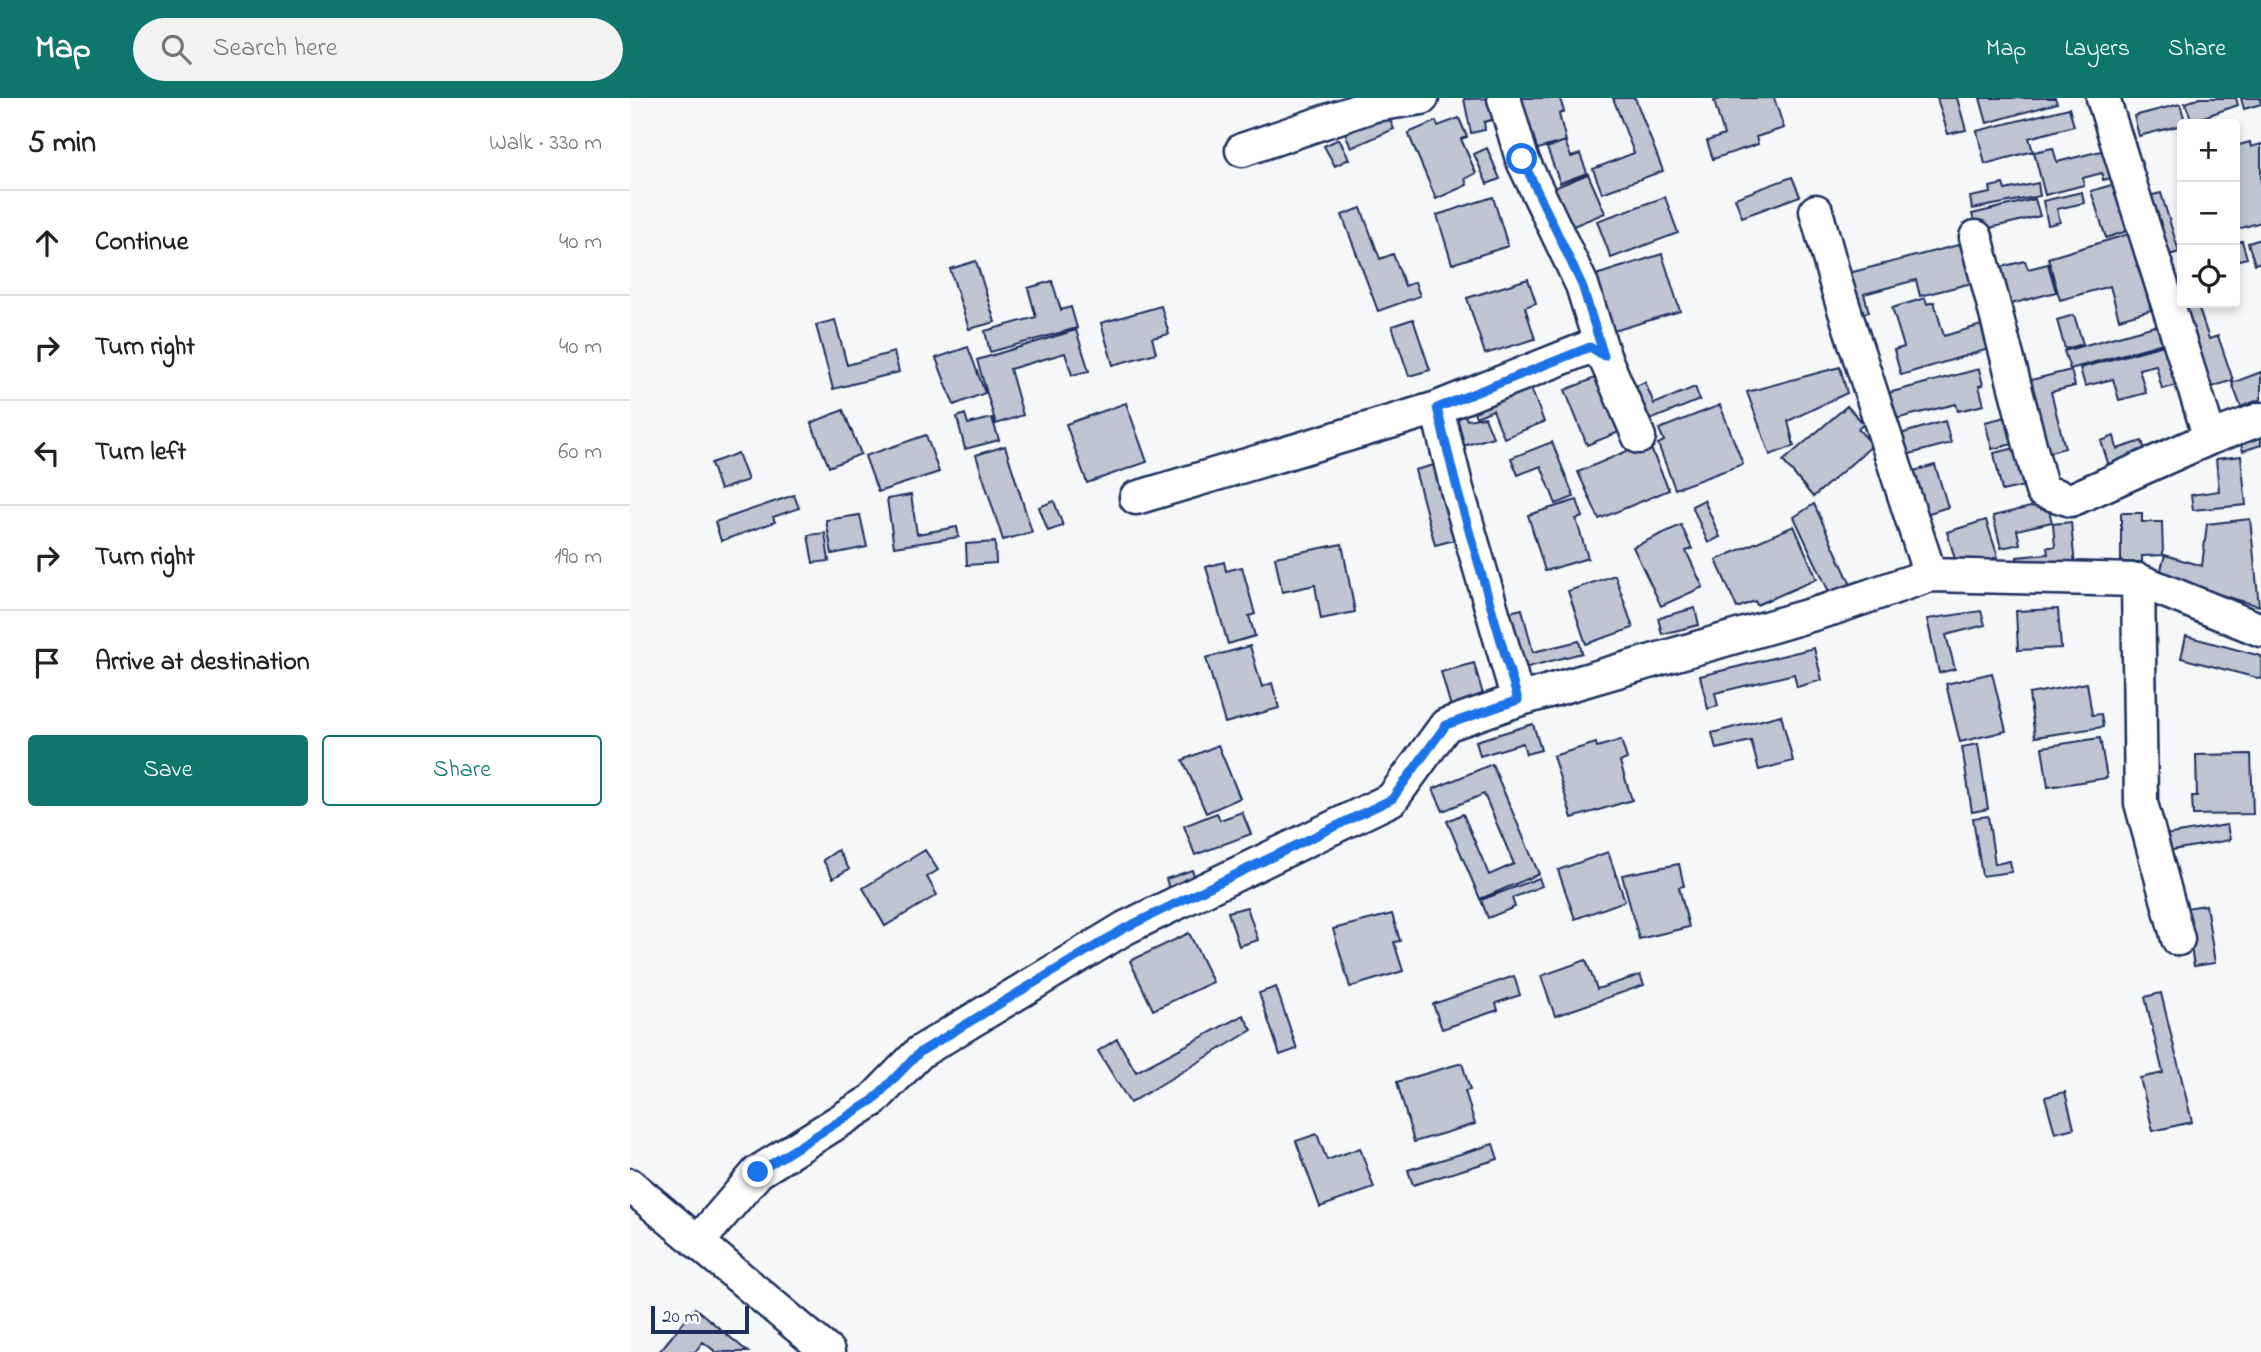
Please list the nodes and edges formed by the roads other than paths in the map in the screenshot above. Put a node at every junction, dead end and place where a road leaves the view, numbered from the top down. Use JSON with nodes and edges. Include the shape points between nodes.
{"nodes":[{"id":1,"x":1422,"y":98,"type":"edge"},
{"id":2,"x":1504,"y":98,"type":"edge"},
{"id":3,"x":2103,"y":98,"type":"edge"},
{"id":4,"x":1242,"y":150,"type":"dead end"},
{"id":5,"x":1816,"y":211,"type":"dead end"},
{"id":6,"x":1976,"y":237,"type":"dead end"},
{"id":7,"x":1604,"y":356,"type":"junction"},
{"id":8,"x":1437,"y":408,"type":"junction"},
{"id":9,"x":2261,"y":419,"type":"edge"},
{"id":10,"x":1639,"y":437,"type":"dead end"},
{"id":11,"x":2210,"y":438,"type":"junction"},
{"id":12,"x":1136,"y":498,"type":"dead end"},
{"id":13,"x":1930,"y":575,"type":"junction"},
{"id":14,"x":2138,"y":580,"type":"junction"},
{"id":15,"x":2261,"y":630,"type":"edge"},
{"id":16,"x":1518,"y":700,"type":"junction"},
{"id":17,"x":2178,"y":939,"type":"dead end"},
{"id":18,"x":630,"y":1185,"type":"edge"},
{"id":19,"x":698,"y":1242,"type":"junction"},
{"id":20,"x":828,"y":1352,"type":"edge"}],
"edges":[{"from":1,"to":4,"type":"street","via":[[1374,105]]},
{"from":2,"to":7,"type":"street","via":[[1522,159],[1582,285]]},
{"from":3,"to":11,"type":"street"},
{"from":5,"to":13,"type":"street"},
{"from":6,"to":11,"type":"street","via":[[2042,491],[2071,500]]},
{"from":7,"to":8,"type":"street","via":[[1590,347]]},
{"from":7,"to":10,"type":"street"},
{"from":8,"to":12,"type":"street"},
{"from":8,"to":16,"type":"street"},
{"from":9,"to":11,"type":"street"},
{"from":13,"to":14,"type":"street"},
{"from":13,"to":16,"type":"street","via":[[1831,609]]},
{"from":14,"to":15,"type":"street"},
{"from":14,"to":17,"type":"street","via":[[2141,803]]},
{"from":16,"to":19,"type":"street","via":[[1446,725],[1392,799],[1125,928],[920,1052],[873,1100],[758,1172]]},
{"from":18,"to":19,"type":"street"},
{"from":19,"to":20,"type":"street"}]}
